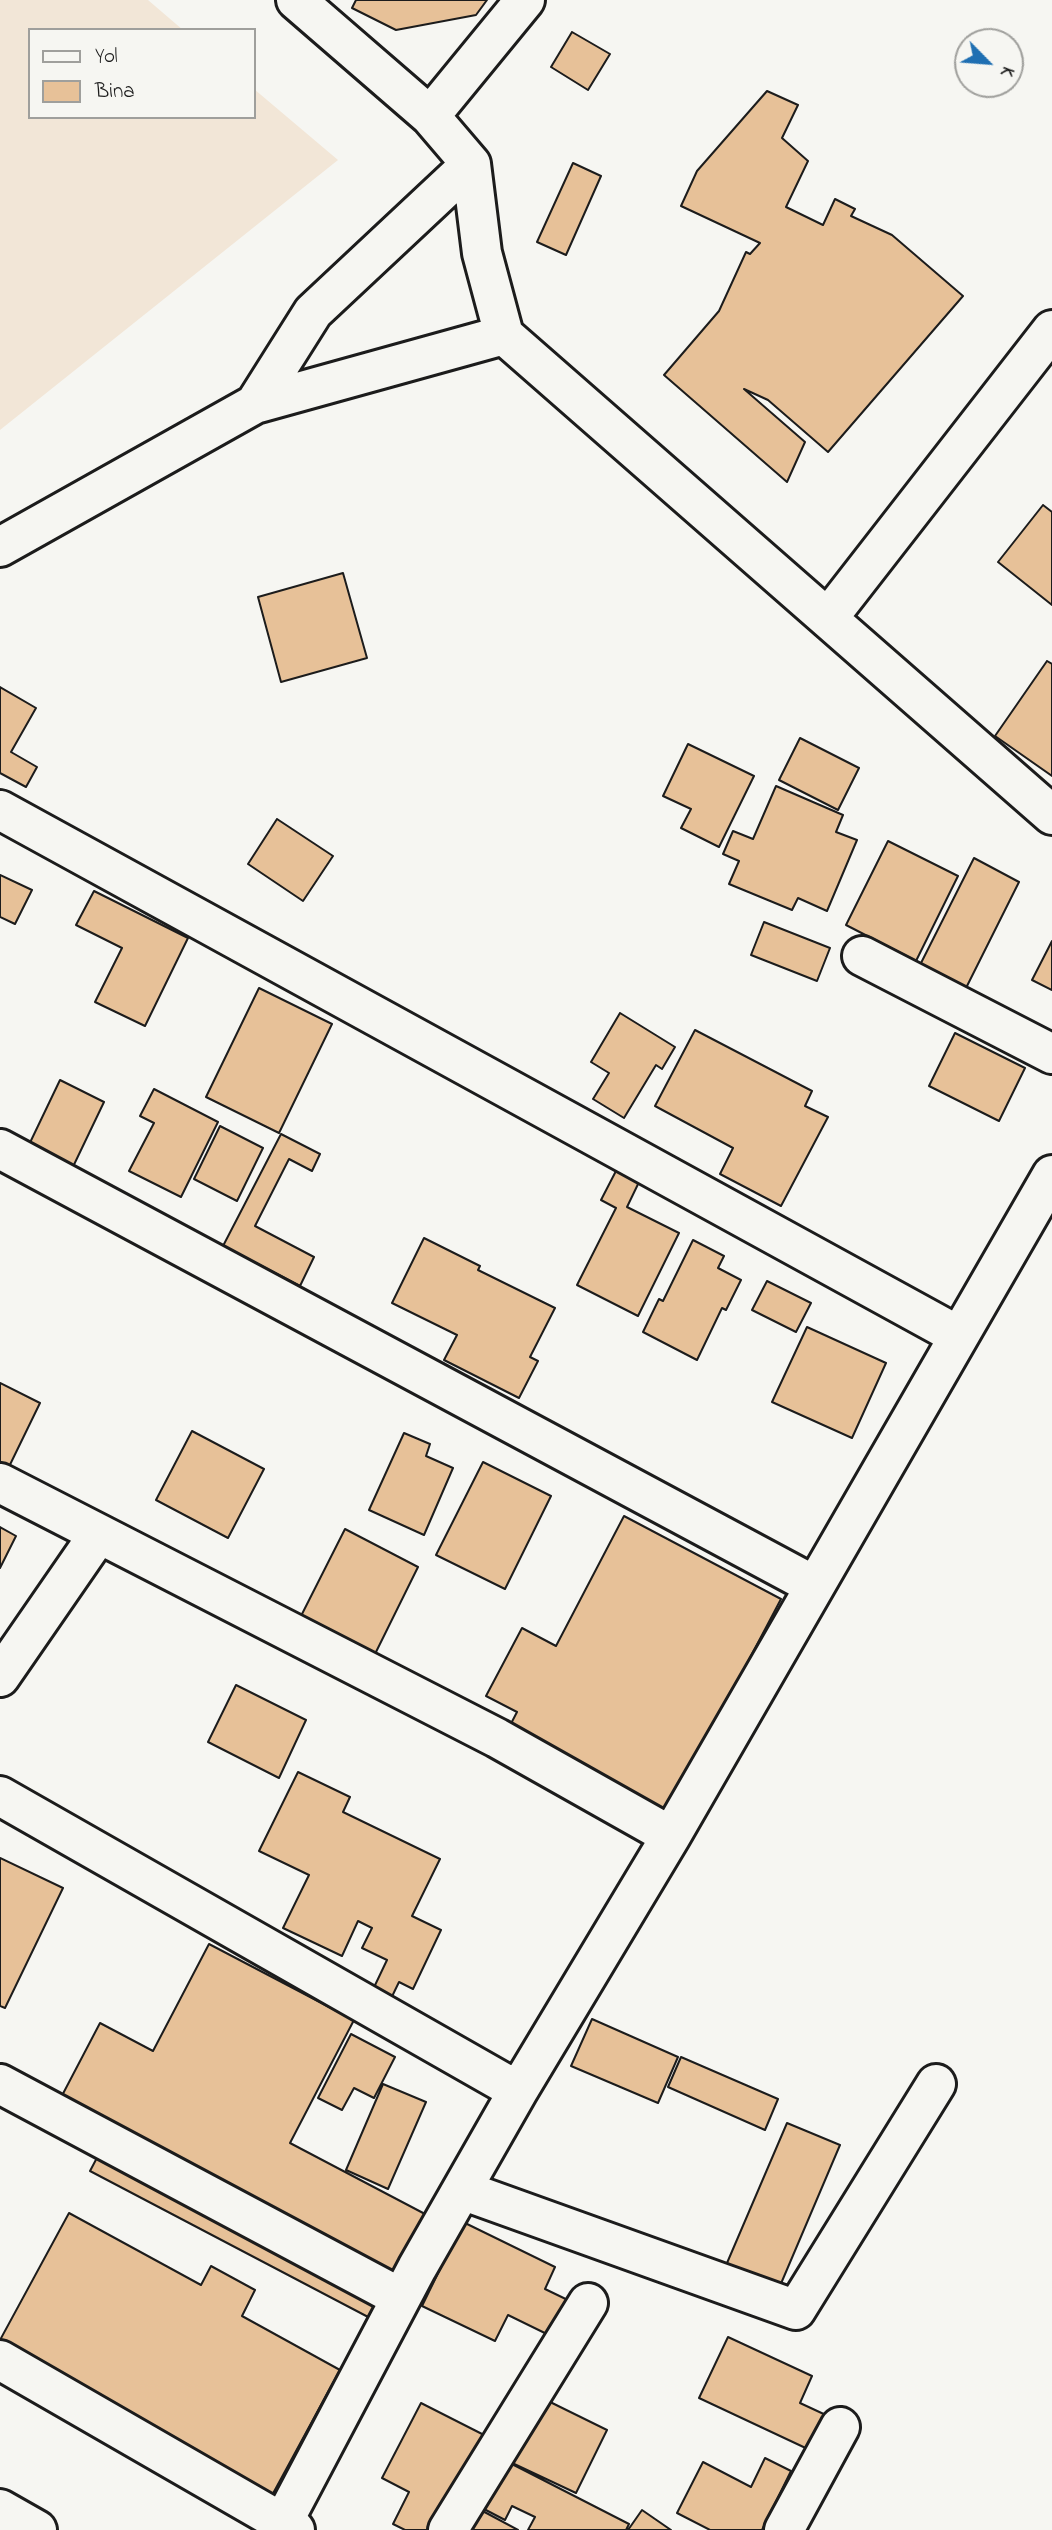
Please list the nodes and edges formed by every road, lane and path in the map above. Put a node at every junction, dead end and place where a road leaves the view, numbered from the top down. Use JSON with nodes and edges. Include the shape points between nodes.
{"nodes":[{"id":1,"x":296,"y":0,"type":"edge"},
{"id":2,"x":525,"y":0,"type":"edge"},
{"id":3,"x":430,"y":116,"type":"junction"},
{"id":4,"x":471,"y":164,"type":"junction"},
{"id":5,"x":1052,"y":330,"type":"edge"},
{"id":6,"x":504,"y":335,"type":"junction"},
{"id":7,"x":255,"y":404,"type":"junction"},
{"id":8,"x":0,"y":547,"type":"edge"},
{"id":9,"x":828,"y":618,"type":"junction"},
{"id":10,"x":0,"y":810,"type":"edge"},
{"id":11,"x":1052,"y":815,"type":"edge"},
{"id":12,"x":862,"y":956,"type":"dead end"},
{"id":13,"x":1052,"y":1054,"type":"edge"},
{"id":14,"x":0,"y":1149,"type":"edge"},
{"id":15,"x":1052,"y":1175,"type":"edge"},
{"id":16,"x":959,"y":1336,"type":"junction"},
{"id":17,"x":0,"y":1483,"type":"edge"},
{"id":18,"x":98,"y":1535,"type":"junction"},
{"id":19,"x":815,"y":1586,"type":"junction"},
{"id":20,"x":0,"y":1676,"type":"edge"},
{"id":21,"x":0,"y":1796,"type":"edge"},
{"id":22,"x":671,"y":1836,"type":"junction"},
{"id":23,"x":0,"y":2084,"type":"edge"},
{"id":24,"x":936,"y":2084,"type":"dead end"},
{"id":25,"x":518,"y":2091,"type":"junction"},
{"id":26,"x":462,"y":2190,"type":"junction"},
{"id":27,"x":401,"y":2298,"type":"junction"},
{"id":28,"x":588,"y":2303,"type":"dead end"},
{"id":29,"x":0,"y":2360,"type":"edge"},
{"id":30,"x":840,"y":2427,"type":"dead end"},
{"id":31,"x":0,"y":2509,"type":"edge"},
{"id":32,"x":289,"y":2526,"type":"edge"},
{"id":33,"x":37,"y":2530,"type":"edge"},
{"id":34,"x":448,"y":2530,"type":"edge"},
{"id":35,"x":783,"y":2530,"type":"edge"}],
"edges":[{"from":1,"to":3,"type":"street"},
{"from":2,"to":3,"type":"street"},
{"from":3,"to":4,"type":"street"},
{"from":4,"to":6,"type":"street","via":[[482,253]]},
{"from":4,"to":7,"type":"street","via":[[313,312]]},
{"from":5,"to":9,"type":"street"},
{"from":6,"to":7,"type":"street"},
{"from":6,"to":9,"type":"street"},
{"from":7,"to":8,"type":"street"},
{"from":9,"to":11,"type":"street"},
{"from":10,"to":16,"type":"street"},
{"from":12,"to":13,"type":"street"},
{"from":14,"to":19,"type":"street"},
{"from":15,"to":16,"type":"street"},
{"from":16,"to":19,"type":"street"},
{"from":17,"to":18,"type":"street"},
{"from":18,"to":20,"type":"street"},
{"from":18,"to":22,"type":"street","via":[[497,1738]]},
{"from":19,"to":22,"type":"street"},
{"from":21,"to":25,"type":"street"},
{"from":22,"to":25,"type":"street"},
{"from":23,"to":27,"type":"street"},
{"from":24,"to":26,"type":"street","via":[[796,2310]]},
{"from":25,"to":26,"type":"street"},
{"from":26,"to":27,"type":"street"},
{"from":27,"to":32,"type":"street"},
{"from":28,"to":34,"type":"street"},
{"from":29,"to":32,"type":"street"},
{"from":30,"to":35,"type":"street"},
{"from":31,"to":33,"type":"street"}]}
